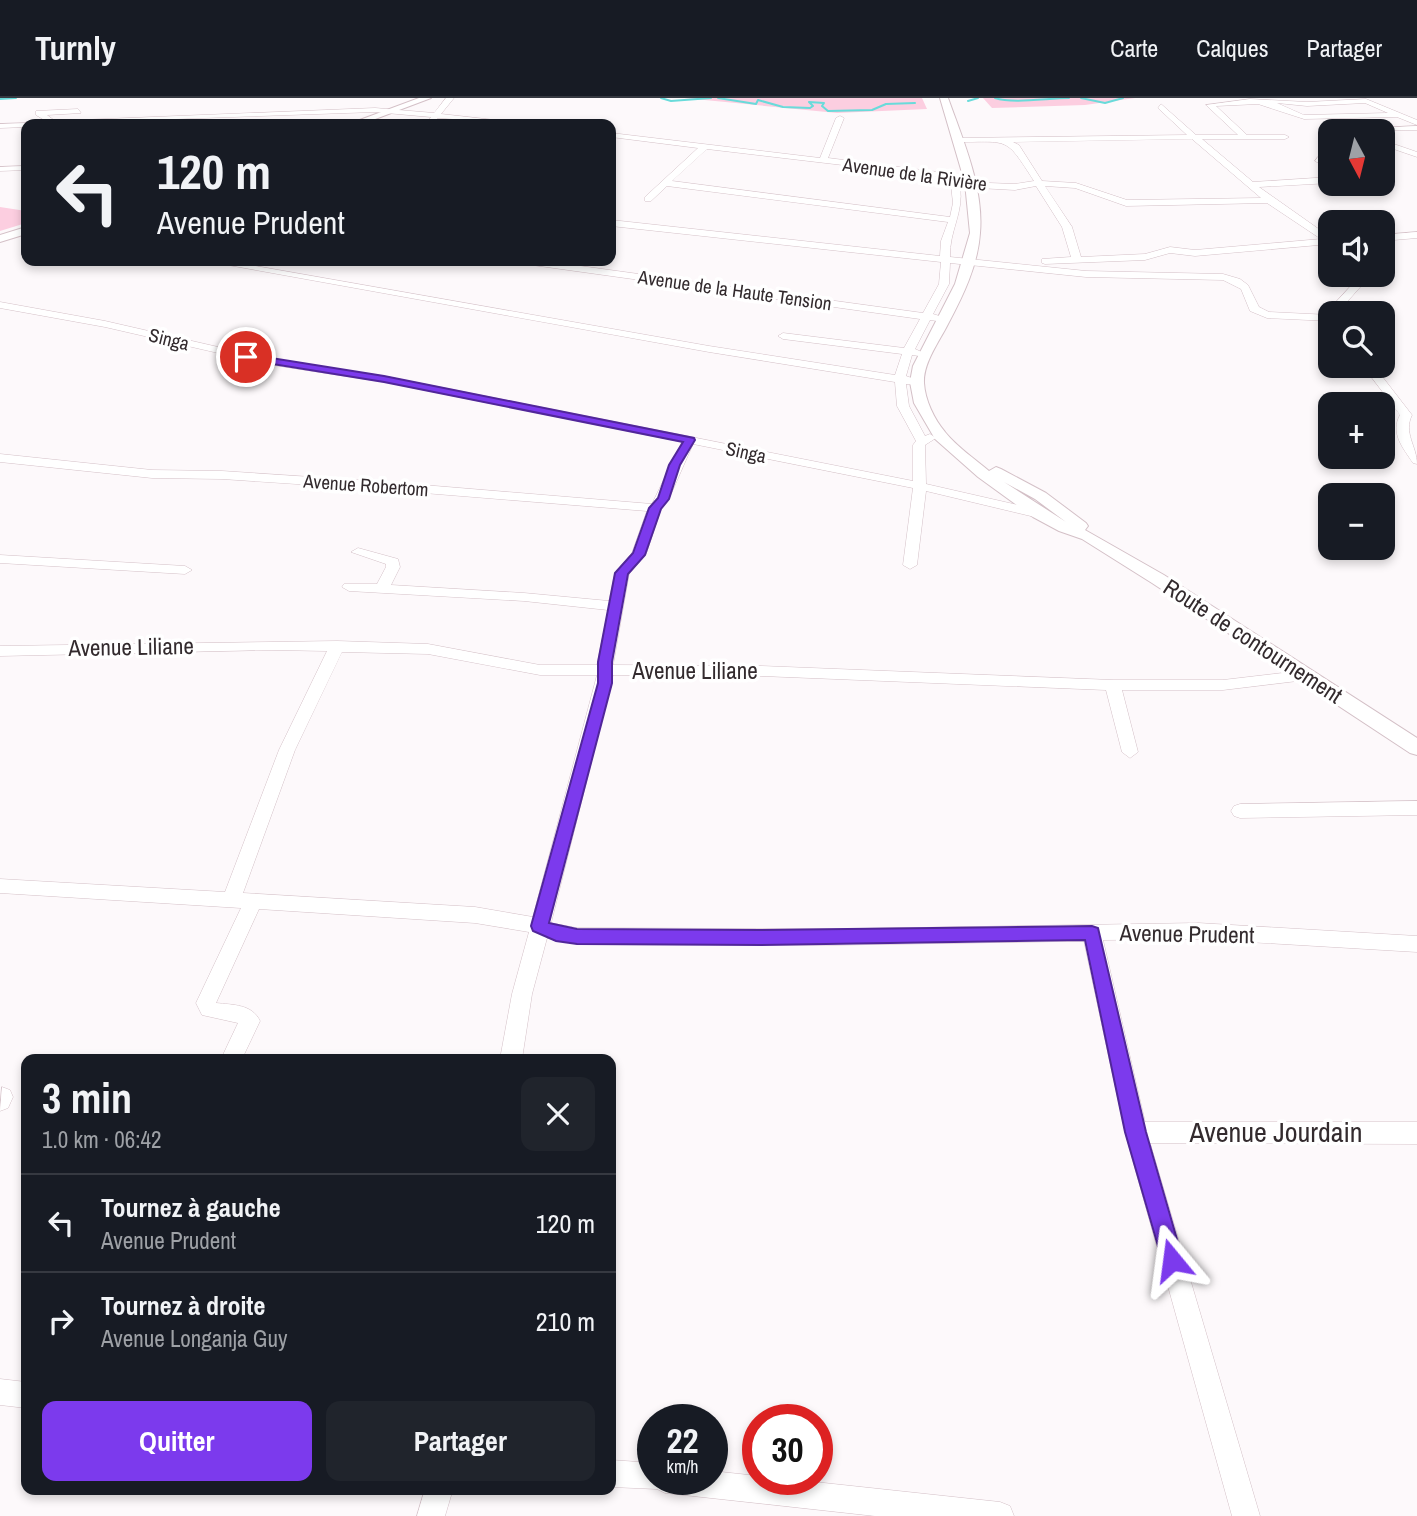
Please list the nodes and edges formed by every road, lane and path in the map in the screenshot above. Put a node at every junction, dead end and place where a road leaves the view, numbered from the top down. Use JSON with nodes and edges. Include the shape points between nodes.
{"nodes":[{"id":1,"x":427,"y":98,"type":"edge"},
{"id":2,"x":450,"y":98,"type":"edge"},
{"id":3,"x":944,"y":98,"type":"edge"},
{"id":4,"x":1267,"y":101,"type":"dead end"},
{"id":5,"x":1161,"y":106,"type":"dead end"},
{"id":6,"x":86,"y":110,"type":"dead end"},
{"id":7,"x":391,"y":112,"type":"junction"},
{"id":8,"x":1397,"y":115,"type":"junction"},
{"id":9,"x":437,"y":116,"type":"junction"},
{"id":10,"x":840,"y":118,"type":"dead end"},
{"id":11,"x":49,"y":119,"type":"edge"},
{"id":12,"x":122,"y":119,"type":"edge"},
{"id":13,"x":369,"y":119,"type":"edge"},
{"id":14,"x":434,"y":119,"type":"edge"},
{"id":15,"x":471,"y":119,"type":"edge"},
{"id":16,"x":21,"y":125,"type":"edge"},
{"id":17,"x":1417,"y":125,"type":"edge"},
{"id":18,"x":0,"y":126,"type":"edge"},
{"id":19,"x":1395,"y":127,"type":"edge"},
{"id":20,"x":1100,"y":130,"type":"dead end"},
{"id":21,"x":616,"y":136,"type":"edge"},
{"id":22,"x":1194,"y":137,"type":"junction"},
{"id":23,"x":1245,"y":137,"type":"junction"},
{"id":24,"x":1285,"y":137,"type":"dead end"},
{"id":25,"x":1106,"y":138,"type":"junction"},
{"id":26,"x":1003,"y":139,"type":"junction"},
{"id":27,"x":957,"y":140,"type":"junction"},
{"id":28,"x":705,"y":146,"type":"junction"},
{"id":29,"x":1395,"y":147,"type":"edge"},
{"id":30,"x":1417,"y":155,"type":"edge"},
{"id":31,"x":823,"y":161,"type":"junction"},
{"id":32,"x":21,"y":168,"type":"edge"},
{"id":33,"x":0,"y":169,"type":"edge"},
{"id":34,"x":1318,"y":181,"type":"edge"},
{"id":35,"x":664,"y":183,"type":"junction"},
{"id":36,"x":1037,"y":183,"type":"junction"},
{"id":37,"x":955,"y":184,"type":"junction"},
{"id":38,"x":969,"y":185,"type":"junction"},
{"id":39,"x":1251,"y":186,"type":"junction"},
{"id":40,"x":648,"y":199,"type":"dead end"},
{"id":41,"x":1269,"y":200,"type":"junction"},
{"id":42,"x":616,"y":224,"type":"edge"},
{"id":43,"x":952,"y":225,"type":"junction"},
{"id":44,"x":21,"y":232,"type":"edge"},
{"id":45,"x":975,"y":232,"type":"junction"},
{"id":46,"x":1318,"y":233,"type":"edge"},
{"id":47,"x":1417,"y":235,"type":"edge"},
{"id":48,"x":1395,"y":237,"type":"edge"},
{"id":49,"x":0,"y":239,"type":"edge"},
{"id":50,"x":1318,"y":242,"type":"edge"},
{"id":51,"x":946,"y":260,"type":"junction"},
{"id":52,"x":1077,"y":260,"type":"junction"},
{"id":53,"x":969,"y":262,"type":"junction"},
{"id":54,"x":999,"y":263,"type":"junction"},
{"id":55,"x":239,"y":266,"type":"edge"},
{"id":56,"x":562,"y":266,"type":"edge"},
{"id":57,"x":1354,"y":287,"type":"edge"},
{"id":58,"x":1341,"y":301,"type":"edge"},
{"id":59,"x":0,"y":305,"type":"edge"},
{"id":60,"x":927,"y":316,"type":"junction"},
{"id":61,"x":1318,"y":317,"type":"edge"},
{"id":62,"x":944,"y":319,"type":"junction"},
{"id":63,"x":783,"y":336,"type":"dead end"},
{"id":64,"x":908,"y":352,"type":"junction"},
{"id":65,"x":926,"y":354,"type":"junction"},
{"id":66,"x":1379,"y":378,"type":"edge"},
{"id":67,"x":898,"y":379,"type":"junction"},
{"id":68,"x":917,"y":382,"type":"junction"},
{"id":69,"x":1413,"y":413,"type":"edge"},
{"id":70,"x":940,"y":436,"type":"junction"},
{"id":71,"x":690,"y":440,"type":"junction"},
{"id":72,"x":922,"y":441,"type":"junction"},
{"id":73,"x":965,"y":457,"type":"junction"},
{"id":74,"x":0,"y":458,"type":"edge"},
{"id":75,"x":1417,"y":460,"type":"edge"},
{"id":76,"x":920,"y":486,"type":"junction"},
{"id":77,"x":655,"y":508,"type":"junction"},
{"id":78,"x":1039,"y":514,"type":"junction"},
{"id":79,"x":1088,"y":536,"type":"junction"},
{"id":80,"x":358,"y":552,"type":"dead end"},
{"id":81,"x":0,"y":559,"type":"edge"},
{"id":82,"x":910,"y":565,"type":"dead end"},
{"id":83,"x":185,"y":570,"type":"dead end"},
{"id":84,"x":349,"y":587,"type":"dead end"},
{"id":85,"x":383,"y":587,"type":"junction"},
{"id":86,"x":615,"y":606,"type":"junction"},
{"id":87,"x":337,"y":646,"type":"junction"},
{"id":88,"x":0,"y":651,"type":"edge"},
{"id":89,"x":606,"y":671,"type":"junction"},
{"id":90,"x":1308,"y":676,"type":"junction"},
{"id":91,"x":1113,"y":685,"type":"junction"},
{"id":92,"x":1417,"y":748,"type":"edge"},
{"id":93,"x":1130,"y":752,"type":"dead end"},
{"id":94,"x":1417,"y":808,"type":"edge"},
{"id":95,"x":1240,"y":811,"type":"dead end"},
{"id":96,"x":0,"y":886,"type":"edge"},
{"id":97,"x":231,"y":901,"type":"junction"},
{"id":98,"x":253,"y":902,"type":"junction"},
{"id":99,"x":540,"y":926,"type":"junction"},
{"id":100,"x":1092,"y":933,"type":"junction"},
{"id":101,"x":1417,"y":944,"type":"edge"},
{"id":102,"x":234,"y":1054,"type":"edge"},
{"id":103,"x":512,"y":1054,"type":"edge"},
{"id":104,"x":1136,"y":1132,"type":"junction"},
{"id":105,"x":1417,"y":1133,"type":"edge"},
{"id":106,"x":0,"y":1392,"type":"edge"},
{"id":107,"x":21,"y":1394,"type":"edge"},
{"id":108,"x":616,"y":1473,"type":"edge"},
{"id":109,"x":637,"y":1475,"type":"edge"},
{"id":110,"x":728,"y":1486,"type":"edge"},
{"id":111,"x":437,"y":1495,"type":"edge"},
{"id":112,"x":432,"y":1516,"type":"edge"},
{"id":113,"x":1000,"y":1516,"type":"edge"},
{"id":114,"x":1247,"y":1516,"type":"edge"}],
"edges":[{"from":1,"to":7,"type":"street"},
{"from":2,"to":9,"type":"street"},
{"from":3,"to":27,"type":"street"},
{"from":4,"to":8,"type":"street","via":[[1366,101]]},
{"from":5,"to":22,"type":"street"},
{"from":6,"to":11,"type":"street","via":[[39,113]]},
{"from":7,"to":9,"type":"street"},
{"from":7,"to":12,"type":"street","via":[[291,109]]},
{"from":7,"to":13,"type":"street"},
{"from":8,"to":17,"type":"street"},
{"from":8,"to":23,"type":"street","via":[[1304,117],[1262,102],[1210,105]]},
{"from":9,"to":14,"type":"street"},
{"from":9,"to":15,"type":"street"},
{"from":10,"to":31,"type":"street"},
{"from":16,"to":18,"type":"street"},
{"from":17,"to":19,"type":"street"},
{"from":20,"to":25,"type":"street"},
{"from":21,"to":28,"type":"street","name":"Avenue de la Rivière"},
{"from":22,"to":23,"type":"street"},
{"from":22,"to":25,"type":"street"},
{"from":22,"to":39,"type":"street"},
{"from":23,"to":24,"type":"street"},
{"from":25,"to":26,"type":"street"},
{"from":26,"to":27,"type":"street"},
{"from":26,"to":36,"type":"street","via":[[1013,143]]},
{"from":27,"to":38,"type":"street"},
{"from":28,"to":31,"type":"street","name":"Avenue de la Rivière"},
{"from":28,"to":35,"type":"street"},
{"from":29,"to":30,"type":"street"},
{"from":31,"to":37,"type":"street","name":"Avenue de la Rivière","via":[[942,175]]},
{"from":32,"to":33,"type":"street"},
{"from":34,"to":39,"type":"street"},
{"from":35,"to":40,"type":"street"},
{"from":35,"to":43,"type":"street","via":[[909,214],[923,222]]},
{"from":36,"to":38,"type":"street","name":"Avenue de la Rivière"},
{"from":36,"to":41,"type":"street","name":"Avenue de la Rivière","via":[[1076,186],[1126,203]]},
{"from":36,"to":52,"type":"street","via":[[1067,226]]},
{"from":37,"to":38,"type":"street","name":"Avenue de la Rivière"},
{"from":37,"to":43,"type":"street","via":[[959,210]]},
{"from":38,"to":45,"type":"street"},
{"from":39,"to":41,"type":"street"},
{"from":41,"to":46,"type":"street"},
{"from":42,"to":51,"type":"street"},
{"from":43,"to":45,"type":"street"},
{"from":43,"to":51,"type":"street","via":[[945,244]]},
{"from":44,"to":49,"type":"street"},
{"from":45,"to":53,"type":"street"},
{"from":47,"to":48,"type":"street"},
{"from":50,"to":52,"type":"street"},
{"from":51,"to":53,"type":"street"},
{"from":51,"to":60,"type":"street","via":[[944,286]]},
{"from":52,"to":54,"type":"street"},
{"from":53,"to":54,"type":"street"},
{"from":53,"to":62,"type":"street"},
{"from":54,"to":61,"type":"street","via":[[1086,274],[1223,277],[1250,290],[1254,309],[1267,315]]},
{"from":55,"to":67,"type":"street"},
{"from":56,"to":60,"type":"street","name":"Avenue de la Haute Tension"},
{"from":57,"to":58,"type":"street"},
{"from":59,"to":71,"type":"street","name":"Singa","via":[[239,356],[384,379]]},
{"from":60,"to":62,"type":"street","name":"Avenue de la Haute Tension"},
{"from":60,"to":64,"type":"street"},
{"from":62,"to":65,"type":"street"},
{"from":63,"to":64,"type":"street"},
{"from":64,"to":65,"type":"street"},
{"from":64,"to":67,"type":"street"},
{"from":65,"to":68,"type":"street"},
{"from":66,"to":69,"type":"street"},
{"from":67,"to":68,"type":"street"},
{"from":67,"to":72,"type":"street","via":[[900,401]]},
{"from":68,"to":70,"type":"street","name":"Route de contournement","via":[[920,403]]},
{"from":69,"to":75,"type":"street","via":[[1401,422]]},
{"from":70,"to":72,"type":"street"},
{"from":70,"to":73,"type":"street","name":"Route de contournement"},
{"from":71,"to":76,"type":"street","name":"Singa"},
{"from":71,"to":77,"type":"street"},
{"from":72,"to":76,"type":"street"},
{"from":73,"to":78,"type":"street","name":"Route de contournement"},
{"from":73,"to":79,"type":"street","name":"Route de contournement","via":[[1048,501]]},
{"from":74,"to":77,"type":"street","name":"Avenue Robertom","via":[[152,474],[374,485]]},
{"from":76,"to":78,"type":"street","name":"Singa"},
{"from":76,"to":82,"type":"street"},
{"from":77,"to":86,"type":"street","via":[[639,555],[622,573]]},
{"from":78,"to":79,"type":"street","name":"Route de contournement"},
{"from":79,"to":90,"type":"street","name":"Route de contournement"},
{"from":80,"to":85,"type":"street","via":[[393,562]]},
{"from":81,"to":83,"type":"street"},
{"from":84,"to":85,"type":"street"},
{"from":85,"to":86,"type":"street"},
{"from":86,"to":89,"type":"street"},
{"from":87,"to":88,"type":"street","name":"Avenue Liliane"},
{"from":87,"to":89,"type":"street","name":"Avenue Liliane","via":[[428,649],[540,670]]},
{"from":87,"to":97,"type":"street","via":[[287,750]]},
{"from":89,"to":91,"type":"street","name":"Avenue Liliane","via":[[761,671]]},
{"from":89,"to":99,"type":"street"},
{"from":90,"to":91,"type":"street","name":"Avenue Liliane","via":[[1223,685]]},
{"from":90,"to":92,"type":"street","name":"Route de contournement"},
{"from":91,"to":93,"type":"street"},
{"from":94,"to":95,"type":"street"},
{"from":96,"to":97,"type":"street","name":"Avenue Prudent"},
{"from":97,"to":98,"type":"street","name":"Avenue Prudent"},
{"from":98,"to":99,"type":"street","name":"Avenue Prudent","via":[[453,914]]},
{"from":98,"to":102,"type":"street","via":[[206,1003],[214,1012],[243,1015],[250,1021]]},
{"from":99,"to":100,"type":"street","name":"Avenue Prudent","via":[[556,934],[590,936]]},
{"from":99,"to":103,"type":"street"},
{"from":100,"to":101,"type":"street","name":"Avenue Prudent","via":[[1198,931]]},
{"from":100,"to":104,"type":"street"},
{"from":104,"to":105,"type":"street","name":"Avenue Jourdain"},
{"from":104,"to":114,"type":"street"},
{"from":106,"to":107,"type":"street"},
{"from":108,"to":109,"type":"street"},
{"from":110,"to":113,"type":"street"},
{"from":111,"to":112,"type":"street"}]}
